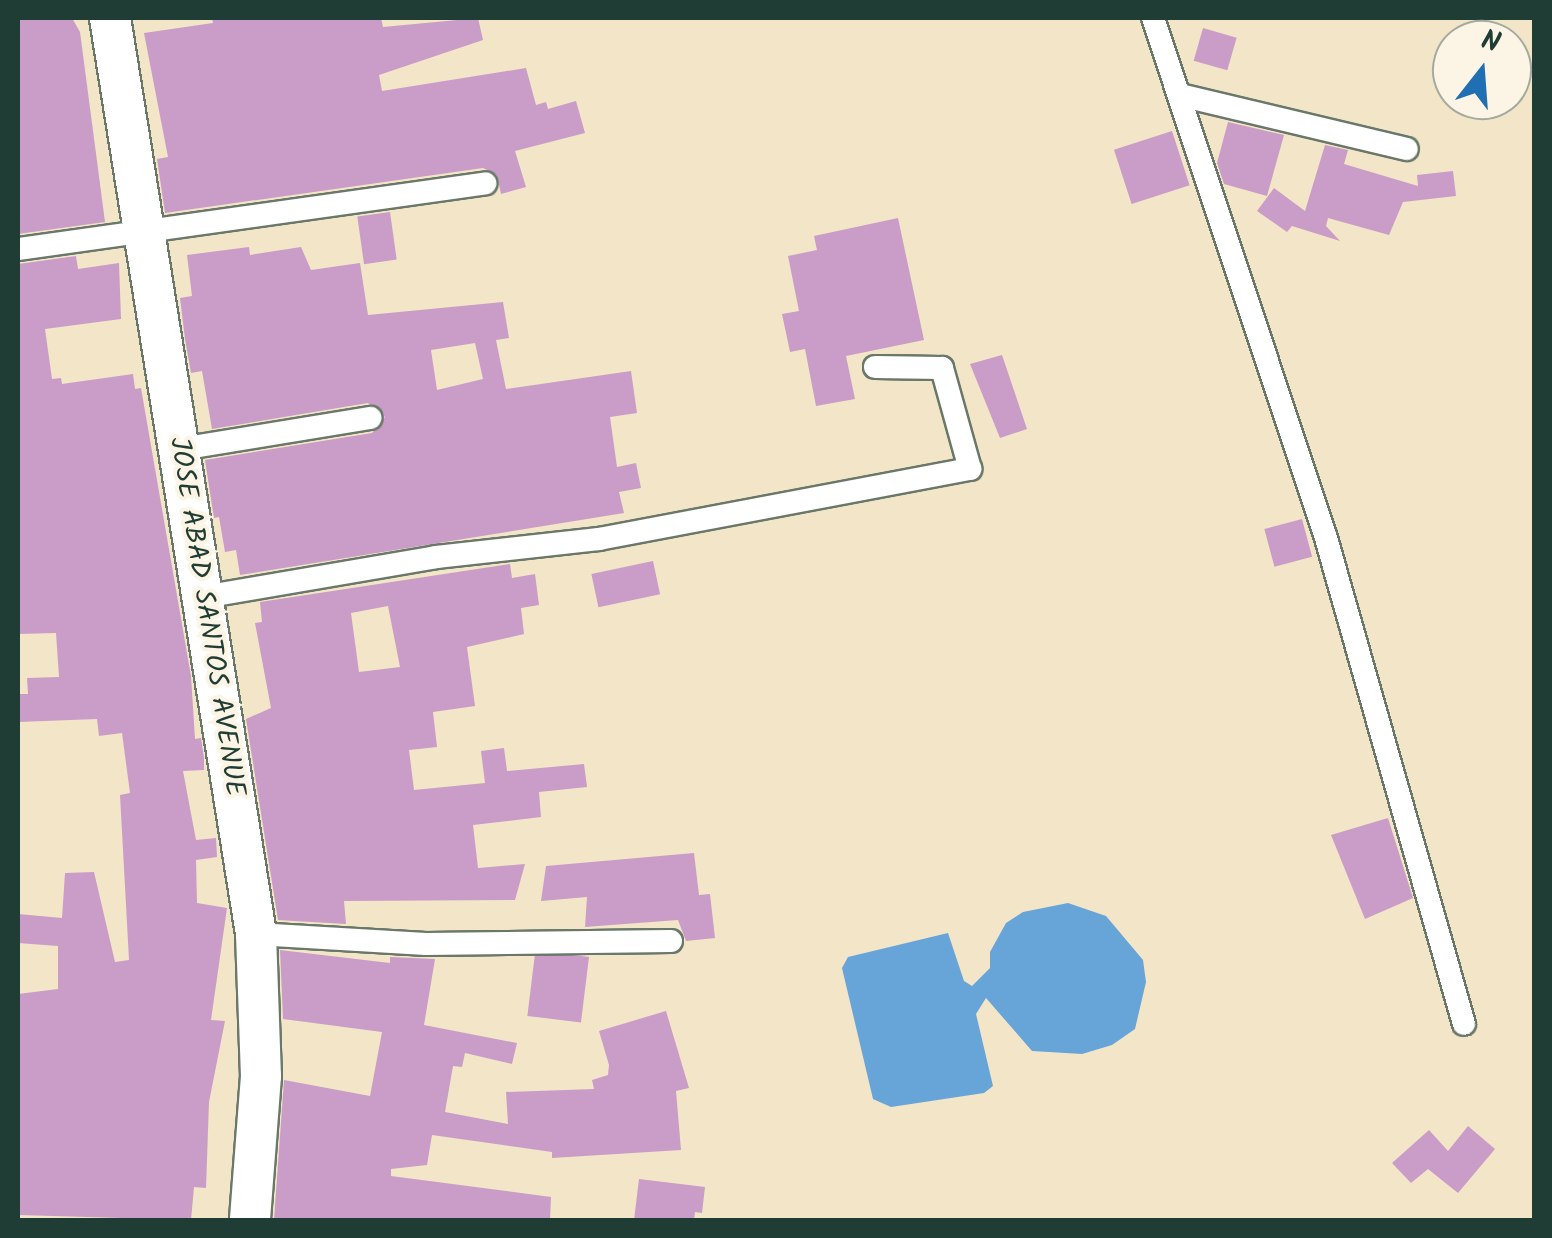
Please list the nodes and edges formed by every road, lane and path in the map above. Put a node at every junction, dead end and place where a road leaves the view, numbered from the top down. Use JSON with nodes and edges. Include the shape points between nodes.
{"nodes":[{"id":1,"x":110,"y":18,"type":"edge"},
{"id":2,"x":1153,"y":18,"type":"edge"},
{"id":3,"x":1180,"y":95,"type":"junction"},
{"id":4,"x":1407,"y":149,"type":"dead end"},
{"id":5,"x":484,"y":183,"type":"dead end"},
{"id":6,"x":142,"y":234,"type":"junction"},
{"id":7,"x":18,"y":250,"type":"edge"},
{"id":8,"x":875,"y":367,"type":"dead end"},
{"id":9,"x":370,"y":418,"type":"dead end"},
{"id":10,"x":180,"y":449,"type":"junction"},
{"id":11,"x":203,"y":597,"type":"junction"},
{"id":12,"x":256,"y":934,"type":"junction"},
{"id":13,"x":672,"y":941,"type":"dead end"},
{"id":14,"x":1464,"y":1024,"type":"dead end"},
{"id":15,"x":250,"y":1220,"type":"edge"}],
"edges":[{"from":1,"to":6,"type":"highway","name":"JOSE ABAD SANTOS AVENUE"},
{"from":2,"to":3,"type":"street"},
{"from":3,"to":4,"type":"street"},
{"from":3,"to":14,"type":"street","via":[[1326,538]]},
{"from":5,"to":6,"type":"street"},
{"from":6,"to":7,"type":"street"},
{"from":6,"to":10,"type":"highway","name":"JOSE ABAD SANTOS AVENUE"},
{"from":8,"to":11,"type":"street","via":[[942,368],[970,469],[599,539],[436,557]]},
{"from":9,"to":10,"type":"street"},
{"from":10,"to":11,"type":"highway","name":"JOSE ABAD SANTOS AVENUE"},
{"from":11,"to":12,"type":"highway","name":"JOSE ABAD SANTOS AVENUE"},
{"from":12,"to":13,"type":"street","via":[[426,944]]},
{"from":12,"to":15,"type":"highway","name":"JOSE ABAD SANTOS AVENUE","via":[[261,1076]]}]}
